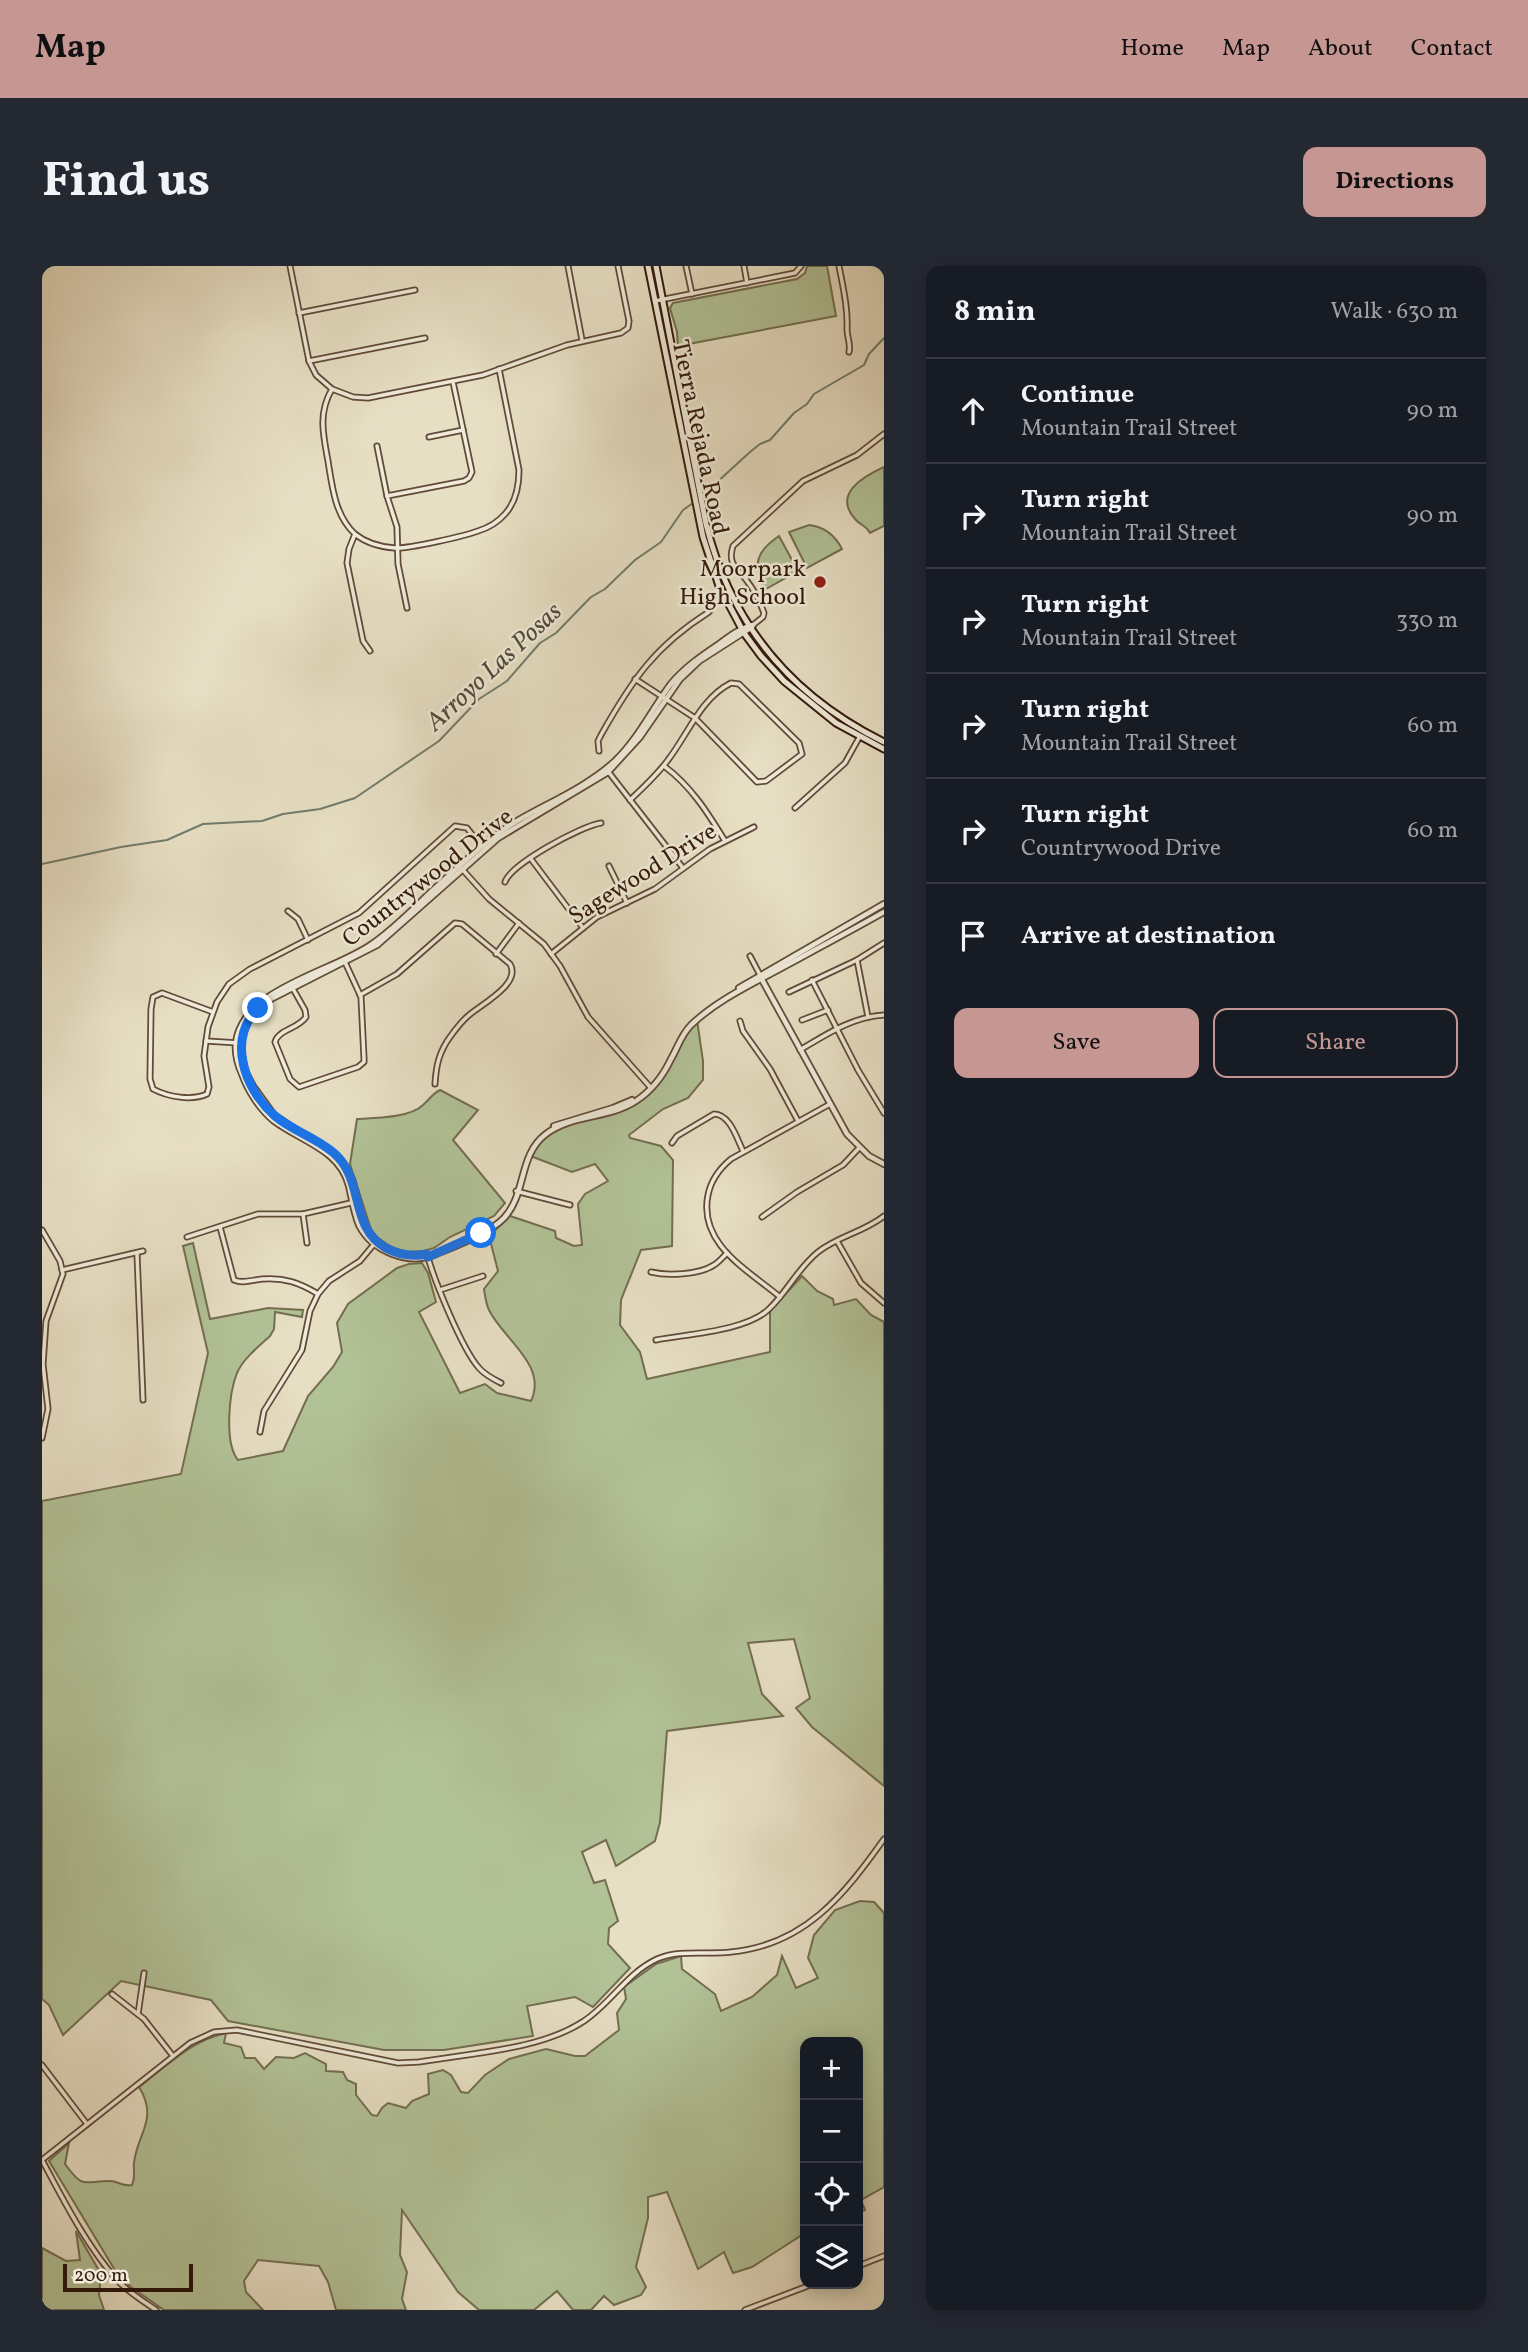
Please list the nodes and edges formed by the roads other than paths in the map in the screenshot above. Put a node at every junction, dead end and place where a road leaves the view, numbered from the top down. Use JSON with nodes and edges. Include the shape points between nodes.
{"nodes":[{"id":1,"x":290,"y":266,"type":"edge"},
{"id":2,"x":568,"y":266,"type":"edge"},
{"id":3,"x":618,"y":266,"type":"edge"},
{"id":4,"x":648,"y":266,"type":"edge"},
{"id":5,"x":656,"y":266,"type":"edge"},
{"id":6,"x":686,"y":266,"type":"edge"},
{"id":7,"x":744,"y":266,"type":"edge"},
{"id":8,"x":839,"y":266,"type":"edge"},
{"id":9,"x":801,"y":267,"type":"edge"},
{"id":10,"x":747,"y":283,"type":"junction"},
{"id":11,"x":415,"y":290,"type":"dead end"},
{"id":12,"x":692,"y":293,"type":"junction"},
{"id":13,"x":662,"y":299,"type":"junction"},
{"id":14,"x":655,"y":301,"type":"junction"},
{"id":15,"x":299,"y":313,"type":"junction"},
{"id":16,"x":425,"y":338,"type":"dead end"},
{"id":17,"x":582,"y":340,"type":"junction"},
{"id":18,"x":849,"y":352,"type":"dead end"},
{"id":19,"x":309,"y":361,"type":"junction"},
{"id":20,"x":499,"y":369,"type":"junction"},
{"id":21,"x":453,"y":382,"type":"junction"},
{"id":22,"x":332,"y":389,"type":"junction"},
{"id":23,"x":463,"y":430,"type":"junction"},
{"id":24,"x":884,"y":434,"type":"edge"},
{"id":25,"x":429,"y":438,"type":"dead end"},
{"id":26,"x":377,"y":446,"type":"dead end"},
{"id":27,"x":387,"y":496,"type":"junction"},
{"id":28,"x":355,"y":534,"type":"junction"},
{"id":29,"x":708,"y":545,"type":"junction"},
{"id":30,"x":398,"y":549,"type":"junction"},
{"id":31,"x":407,"y":608,"type":"dead end"},
{"id":32,"x":709,"y":612,"type":"dead end"},
{"id":33,"x":748,"y":628,"type":"junction"},
{"id":34,"x":370,"y":651,"type":"dead end"},
{"id":35,"x":635,"y":679,"type":"junction"},
{"id":36,"x":663,"y":698,"type":"junction"},
{"id":37,"x":695,"y":718,"type":"junction"},
{"id":38,"x":862,"y":734,"type":"junction"},
{"id":39,"x":884,"y":742,"type":"edge"},
{"id":40,"x":884,"y":749,"type":"edge"},
{"id":41,"x":599,"y":751,"type":"dead end"},
{"id":42,"x":664,"y":766,"type":"junction"},
{"id":43,"x":607,"y":770,"type":"junction"},
{"id":44,"x":630,"y":800,"type":"junction"},
{"id":45,"x":795,"y":808,"type":"dead end"},
{"id":46,"x":601,"y":823,"type":"dead end"},
{"id":47,"x":754,"y":827,"type":"dead end"},
{"id":48,"x":725,"y":841,"type":"junction"},
{"id":49,"x":482,"y":848,"type":"junction"},
{"id":50,"x":531,"y":859,"type":"junction"},
{"id":51,"x":609,"y":866,"type":"dead end"},
{"id":52,"x":461,"y":867,"type":"junction"},
{"id":53,"x":683,"y":868,"type":"junction"},
{"id":54,"x":505,"y":882,"type":"dead end"},
{"id":55,"x":627,"y":903,"type":"junction"},
{"id":56,"x":884,"y":904,"type":"edge"},
{"id":57,"x":288,"y":911,"type":"dead end"},
{"id":58,"x":884,"y":912,"type":"edge"},
{"id":59,"x":519,"y":923,"type":"junction"},
{"id":60,"x":583,"y":928,"type":"junction"},
{"id":61,"x":308,"y":940,"type":"junction"},
{"id":62,"x":884,"y":944,"type":"edge"},
{"id":63,"x":496,"y":954,"type":"junction"},
{"id":64,"x":551,"y":954,"type":"junction"},
{"id":65,"x":750,"y":956,"type":"dead end"},
{"id":66,"x":857,"y":960,"type":"junction"},
{"id":67,"x":345,"y":961,"type":"junction"},
{"id":68,"x":761,"y":977,"type":"junction"},
{"id":69,"x":813,"y":980,"type":"junction"},
{"id":70,"x":292,"y":987,"type":"junction"},
{"id":71,"x":789,"y":992,"type":"dead end"},
{"id":72,"x":360,"y":995,"type":"junction"},
{"id":73,"x":828,"y":1010,"type":"junction"},
{"id":74,"x":213,"y":1012,"type":"junction"},
{"id":75,"x":884,"y":1015,"type":"edge"},
{"id":76,"x":867,"y":1017,"type":"junction"},
{"id":77,"x":802,"y":1020,"type":"dead end"},
{"id":78,"x":740,"y":1021,"type":"dead end"},
{"id":79,"x":837,"y":1029,"type":"junction"},
{"id":80,"x":206,"y":1041,"type":"junction"},
{"id":81,"x":238,"y":1043,"type":"junction"},
{"id":82,"x":800,"y":1050,"type":"junction"},
{"id":83,"x":435,"y":1084,"type":"dead end"},
{"id":84,"x":650,"y":1087,"type":"junction"},
{"id":85,"x":830,"y":1104,"type":"junction"},
{"id":86,"x":884,"y":1112,"type":"edge"},
{"id":87,"x":798,"y":1121,"type":"junction"},
{"id":88,"x":672,"y":1143,"type":"dead end"},
{"id":89,"x":859,"y":1148,"type":"junction"},
{"id":90,"x":743,"y":1151,"type":"junction"},
{"id":91,"x":884,"y":1164,"type":"edge"},
{"id":92,"x":517,"y":1192,"type":"junction"},
{"id":93,"x":355,"y":1202,"type":"junction"},
{"id":94,"x":570,"y":1205,"type":"dead end"},
{"id":95,"x":303,"y":1214,"type":"junction"},
{"id":96,"x":884,"y":1216,"type":"edge"},
{"id":97,"x":762,"y":1217,"type":"dead end"},
{"id":98,"x":219,"y":1227,"type":"junction"},
{"id":99,"x":42,"y":1230,"type":"edge"},
{"id":100,"x":187,"y":1237,"type":"dead end"},
{"id":101,"x":837,"y":1241,"type":"junction"},
{"id":102,"x":307,"y":1243,"type":"dead end"},
{"id":103,"x":376,"y":1243,"type":"junction"},
{"id":104,"x":143,"y":1251,"type":"dead end"},
{"id":105,"x":727,"y":1253,"type":"junction"},
{"id":106,"x":137,"y":1254,"type":"junction"},
{"id":107,"x":427,"y":1256,"type":"junction"},
{"id":108,"x":62,"y":1270,"type":"junction"},
{"id":109,"x":651,"y":1272,"type":"dead end"},
{"id":110,"x":483,"y":1276,"type":"dead end"},
{"id":111,"x":440,"y":1290,"type":"junction"},
{"id":112,"x":318,"y":1294,"type":"junction"},
{"id":113,"x":780,"y":1297,"type":"junction"},
{"id":114,"x":884,"y":1303,"type":"edge"},
{"id":115,"x":44,"y":1322,"type":"edge"},
{"id":116,"x":656,"y":1340,"type":"dead end"},
{"id":117,"x":501,"y":1383,"type":"dead end"},
{"id":118,"x":143,"y":1400,"type":"dead end"},
{"id":119,"x":260,"y":1432,"type":"dead end"},
{"id":120,"x":42,"y":1438,"type":"edge"},
{"id":121,"x":884,"y":1839,"type":"edge"},
{"id":122,"x":144,"y":1973,"type":"dead end"},
{"id":123,"x":112,"y":1994,"type":"dead end"},
{"id":124,"x":138,"y":2014,"type":"junction"},
{"id":125,"x":173,"y":2056,"type":"junction"},
{"id":126,"x":42,"y":2064,"type":"edge"},
{"id":127,"x":88,"y":2124,"type":"junction"},
{"id":128,"x":42,"y":2160,"type":"edge"},
{"id":129,"x":884,"y":2256,"type":"edge"},
{"id":130,"x":863,"y":2264,"type":"edge"},
{"id":131,"x":800,"y":2289,"type":"edge"},
{"id":132,"x":156,"y":2310,"type":"edge"},
{"id":133,"x":745,"y":2310,"type":"edge"}],
"edges":[{"from":1,"to":15,"type":"street"},
{"from":2,"to":17,"type":"street"},
{"from":3,"to":17,"type":"street","via":[[628,328]]},
{"from":4,"to":14,"type":"main road","name":"Tierra Rejada Road"},
{"from":5,"to":13,"type":"main road","name":"Tierra Rejada Road"},
{"from":6,"to":12,"type":"street"},
{"from":7,"to":10,"type":"street"},
{"from":8,"to":18,"type":"street","via":[[849,316]]},
{"from":9,"to":10,"type":"street","via":[[795,273]]},
{"from":10,"to":12,"type":"street"},
{"from":11,"to":15,"type":"street"},
{"from":12,"to":13,"type":"street"},
{"from":13,"to":14,"type":"street"},
{"from":13,"to":29,"type":"main road","name":"Tierra Rejada Road"},
{"from":14,"to":29,"type":"main road","name":"Tierra Rejada Road"},
{"from":15,"to":19,"type":"street"},
{"from":16,"to":19,"type":"street"},
{"from":17,"to":20,"type":"street"},
{"from":19,"to":22,"type":"street"},
{"from":20,"to":21,"type":"street"},
{"from":20,"to":30,"type":"street","via":[[519,470],[515,499],[506,514],[477,532]]},
{"from":21,"to":22,"type":"street","via":[[368,398]]},
{"from":21,"to":23,"type":"street"},
{"from":22,"to":28,"type":"street","via":[[322,425],[338,508]]},
{"from":23,"to":25,"type":"street"},
{"from":23,"to":27,"type":"street","via":[[472,472],[469,478]]},
{"from":24,"to":33,"type":"street","via":[[857,456],[803,481],[733,546],[733,566],[747,580],[764,612]]},
{"from":26,"to":27,"type":"street"},
{"from":27,"to":30,"type":"street"},
{"from":28,"to":30,"type":"street"},
{"from":28,"to":34,"type":"street","via":[[347,567],[363,641]]},
{"from":29,"to":33,"type":"main road","name":"Tierra Rejada Road","via":[[717,581]]},
{"from":30,"to":31,"type":"street"},
{"from":32,"to":35,"type":"street","via":[[667,641]]},
{"from":33,"to":36,"type":"street","name":"Countrywood Drive","via":[[691,664]]},
{"from":33,"to":38,"type":"main road","name":"Tierra Rejada Road","via":[[761,656],[794,690],[827,716]]},
{"from":35,"to":36,"type":"street"},
{"from":35,"to":41,"type":"street","via":[[601,735]]},
{"from":36,"to":37,"type":"street"},
{"from":36,"to":43,"type":"street","name":"Countrywood Drive","via":[[638,736]]},
{"from":37,"to":37,"type":"street","via":[[759,782],[801,757],[799,743],[737,683],[716,693]]},
{"from":37,"to":42,"type":"street"},
{"from":38,"to":39,"type":"main road","name":"Tierra Rejada Road"},
{"from":38,"to":40,"type":"main road","name":"Tierra Rejada Road"},
{"from":38,"to":45,"type":"street","via":[[845,763]]},
{"from":42,"to":44,"type":"street"},
{"from":42,"to":48,"type":"street","via":[[695,796]]},
{"from":43,"to":44,"type":"street"},
{"from":43,"to":49,"type":"street","name":"Countrywood Drive","via":[[510,825]]},
{"from":44,"to":53,"type":"street"},
{"from":46,"to":50,"type":"street","via":[[584,827]]},
{"from":47,"to":48,"type":"street","name":"Sagewood Drive"},
{"from":48,"to":53,"type":"street","name":"Sagewood Drive"},
{"from":49,"to":52,"type":"street","name":"Countrywood Drive"},
{"from":49,"to":61,"type":"street","via":[[467,828],[455,826],[365,909]]},
{"from":50,"to":54,"type":"street"},
{"from":50,"to":60,"type":"street"},
{"from":51,"to":55,"type":"street"},
{"from":52,"to":59,"type":"street","via":[[489,899]]},
{"from":52,"to":67,"type":"street","name":"Countrywood Drive","via":[[375,942]]},
{"from":53,"to":55,"type":"street","name":"Sagewood Drive"},
{"from":55,"to":60,"type":"street","name":"Sagewood Drive"},
{"from":56,"to":68,"type":"street"},
{"from":57,"to":61,"type":"street","via":[[298,919]]},
{"from":58,"to":68,"type":"street"},
{"from":59,"to":63,"type":"street"},
{"from":59,"to":64,"type":"street"},
{"from":60,"to":64,"type":"street","name":"Sagewood Drive"},
{"from":61,"to":74,"type":"street","via":[[236,978]]},
{"from":62,"to":66,"type":"street"},
{"from":63,"to":72,"type":"street","via":[[455,923],[397,974]]},
{"from":63,"to":83,"type":"street","via":[[512,967],[512,978],[449,1037],[438,1060]]},
{"from":64,"to":84,"type":"street","via":[[588,1017]]},
{"from":65,"to":68,"type":"street"},
{"from":66,"to":69,"type":"street"},
{"from":66,"to":76,"type":"street"},
{"from":67,"to":70,"type":"street","name":"Countrywood Drive"},
{"from":67,"to":72,"type":"street"},
{"from":68,"to":82,"type":"street"},
{"from":68,"to":84,"type":"street","via":[[716,1002],[686,1027]]},
{"from":69,"to":71,"type":"street"},
{"from":69,"to":73,"type":"street"},
{"from":70,"to":72,"type":"street","via":[[306,1017],[275,1042],[296,1086],[364,1062]]},
{"from":70,"to":81,"type":"street","name":"Countrywood Drive","via":[[253,1008]]},
{"from":73,"to":77,"type":"street"},
{"from":73,"to":79,"type":"street"},
{"from":74,"to":80,"type":"street"},
{"from":74,"to":80,"type":"street","via":[[162,993],[153,997],[151,1087],[176,1096],[207,1094]]},
{"from":75,"to":76,"type":"street"},
{"from":76,"to":79,"type":"street"},
{"from":78,"to":87,"type":"street"},
{"from":79,"to":82,"type":"street"},
{"from":79,"to":86,"type":"street"},
{"from":80,"to":81,"type":"street"},
{"from":81,"to":93,"type":"street","via":[[243,1078],[261,1107],[335,1159]]},
{"from":82,"to":85,"type":"street"},
{"from":84,"to":92,"type":"street","via":[[627,1106],[562,1125],[545,1135],[528,1155]]},
{"from":85,"to":87,"type":"street"},
{"from":85,"to":89,"type":"street"},
{"from":87,"to":90,"type":"street"},
{"from":88,"to":90,"type":"street","via":[[719,1114]]},
{"from":89,"to":91,"type":"street"},
{"from":89,"to":97,"type":"street","via":[[843,1165]]},
{"from":90,"to":105,"type":"street","via":[[719,1171],[707,1203],[714,1238]]},
{"from":92,"to":94,"type":"street"},
{"from":92,"to":107,"type":"street","via":[[512,1208],[495,1226]]},
{"from":93,"to":95,"type":"street"},
{"from":93,"to":103,"type":"street","via":[[362,1230]]},
{"from":95,"to":98,"type":"street","via":[[258,1214]]},
{"from":95,"to":102,"type":"street"},
{"from":96,"to":101,"type":"street"},
{"from":98,"to":100,"type":"street"},
{"from":98,"to":112,"type":"street","via":[[234,1280],[284,1279]]},
{"from":99,"to":108,"type":"street"},
{"from":101,"to":113,"type":"street","via":[[814,1256]]},
{"from":101,"to":114,"type":"street","via":[[861,1283]]},
{"from":103,"to":107,"type":"street","via":[[393,1255]]},
{"from":103,"to":112,"type":"street"},
{"from":104,"to":106,"type":"street"},
{"from":105,"to":109,"type":"street","via":[[704,1270]]},
{"from":105,"to":113,"type":"street"},
{"from":106,"to":108,"type":"street"},
{"from":106,"to":118,"type":"street"},
{"from":107,"to":111,"type":"street"},
{"from":108,"to":115,"type":"street","via":[[63,1278]]},
{"from":110,"to":111,"type":"street"},
{"from":111,"to":117,"type":"street","via":[[475,1363]]},
{"from":112,"to":119,"type":"street","via":[[302,1350],[264,1410]]},
{"from":113,"to":116,"type":"street","via":[[749,1322]]},
{"from":115,"to":120,"type":"street","via":[[48,1409]]},
{"from":121,"to":125,"type":"street","via":[[841,1897],[799,1930],[745,1951],[662,1957],[636,1971],[588,2018],[550,2038],[398,2063],[230,2029],[197,2038]]},
{"from":122,"to":124,"type":"street"},
{"from":123,"to":124,"type":"street"},
{"from":124,"to":125,"type":"street"},
{"from":125,"to":127,"type":"street"},
{"from":126,"to":127,"type":"street"},
{"from":127,"to":128,"type":"street"},
{"from":128,"to":132,"type":"street","via":[[108,2269]]},
{"from":129,"to":130,"type":"street"},
{"from":131,"to":133,"type":"street"}]}
